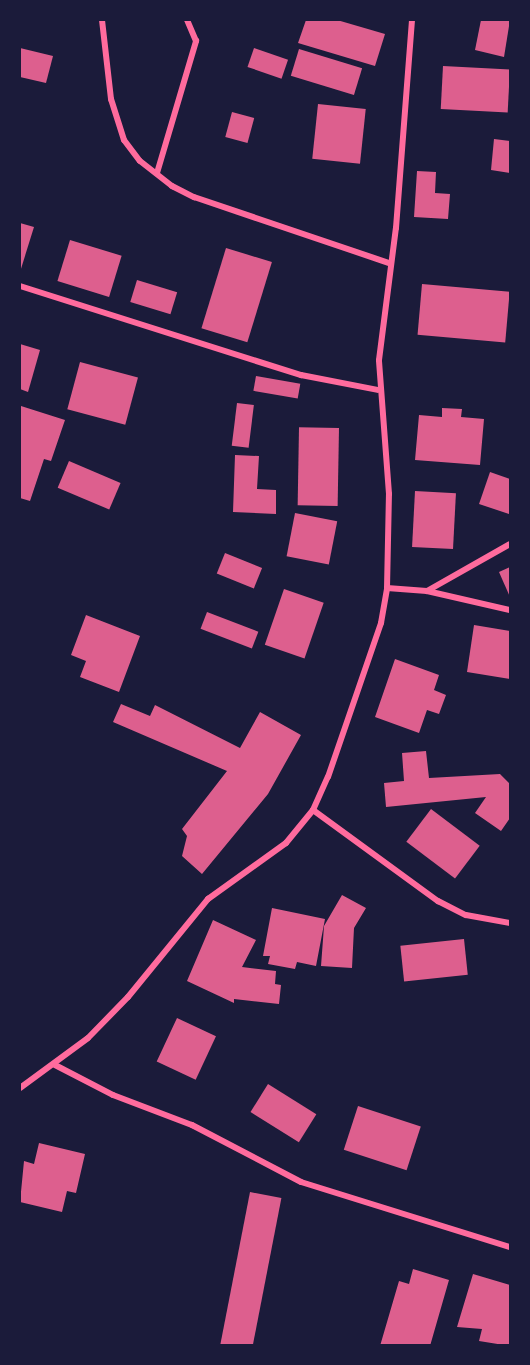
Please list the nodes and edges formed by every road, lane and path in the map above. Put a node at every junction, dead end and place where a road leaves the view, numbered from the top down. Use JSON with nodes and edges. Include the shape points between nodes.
{"nodes":[{"id":1,"x":102,"y":20,"type":"edge"},
{"id":2,"x":187,"y":20,"type":"edge"},
{"id":3,"x":412,"y":20,"type":"edge"},
{"id":4,"x":157,"y":173,"type":"junction"},
{"id":5,"x":389,"y":263,"type":"junction"},
{"id":6,"x":20,"y":286,"type":"edge"},
{"id":7,"x":378,"y":390,"type":"junction"},
{"id":8,"x":510,"y":544,"type":"edge"},
{"id":9,"x":387,"y":588,"type":"junction"},
{"id":10,"x":427,"y":591,"type":"junction"},
{"id":11,"x":510,"y":610,"type":"edge"},
{"id":12,"x":314,"y":810,"type":"junction"},
{"id":13,"x":510,"y":923,"type":"edge"},
{"id":14,"x":55,"y":1065,"type":"junction"},
{"id":15,"x":20,"y":1088,"type":"edge"},
{"id":16,"x":510,"y":1247,"type":"edge"}],
"edges":[{"from":1,"to":4,"type":"street","via":[[111,99],[124,140],[140,161]]},
{"from":2,"to":4,"type":"street","via":[[196,41]]},
{"from":3,"to":5,"type":"street","via":[[396,228]]},
{"from":4,"to":5,"type":"street","via":[[194,197]]},
{"from":5,"to":7,"type":"street"},
{"from":6,"to":7,"type":"street","via":[[301,375]]},
{"from":7,"to":9,"type":"street","via":[[388,494]]},
{"from":8,"to":10,"type":"street"},
{"from":9,"to":10,"type":"street"},
{"from":9,"to":12,"type":"street","via":[[381,623]]},
{"from":10,"to":11,"type":"street"},
{"from":12,"to":13,"type":"street","via":[[438,901],[466,915]]},
{"from":12,"to":14,"type":"street","via":[[286,843],[208,899],[128,997]]},
{"from":14,"to":15,"type":"street"},
{"from":14,"to":16,"type":"street","via":[[113,1095],[192,1125],[301,1182]]}]}
